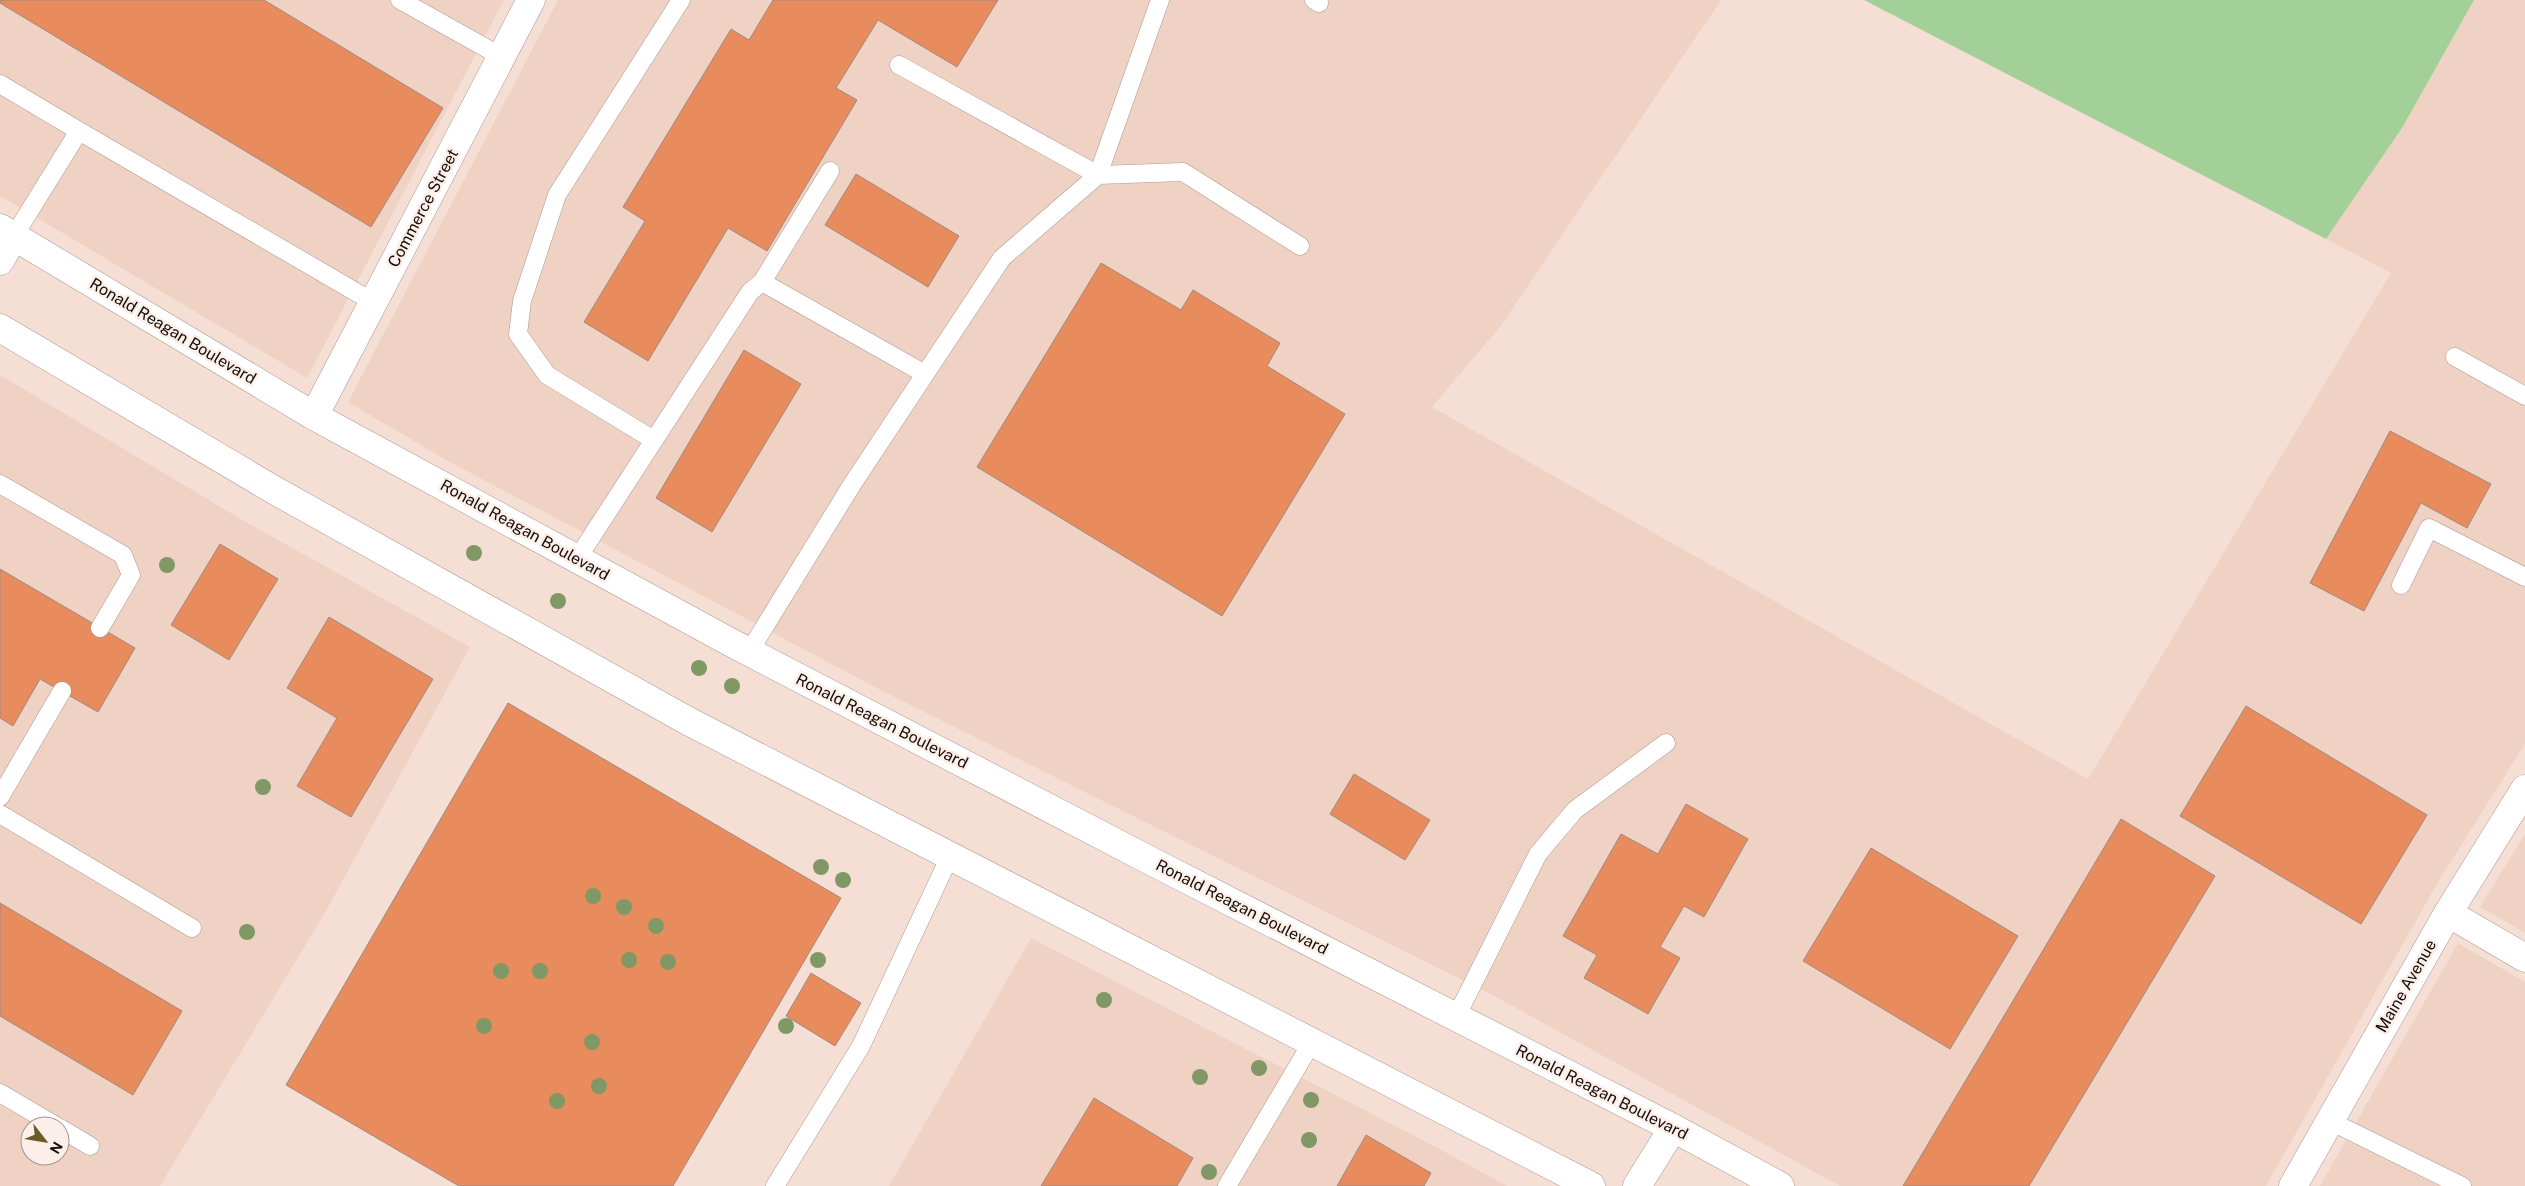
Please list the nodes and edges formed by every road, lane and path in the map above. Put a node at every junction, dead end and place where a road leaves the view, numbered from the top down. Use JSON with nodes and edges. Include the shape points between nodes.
{"nodes":[{"id":1,"x":400,"y":0,"type":"edge"},
{"id":2,"x":531,"y":0,"type":"edge"},
{"id":3,"x":681,"y":0,"type":"edge"},
{"id":4,"x":1160,"y":0,"type":"edge"},
{"id":5,"x":502,"y":57,"type":"junction"},
{"id":6,"x":899,"y":65,"type":"dead end"},
{"id":7,"x":0,"y":84,"type":"edge"},
{"id":8,"x":79,"y":132,"type":"junction"},
{"id":9,"x":830,"y":171,"type":"dead end"},
{"id":10,"x":1098,"y":175,"type":"junction"},
{"id":11,"x":7,"y":232,"type":"edge"},
{"id":12,"x":1300,"y":246,"type":"dead end"},
{"id":13,"x":0,"y":261,"type":"edge"},
{"id":14,"x":762,"y":282,"type":"junction"},
{"id":15,"x":373,"y":302,"type":"junction"},
{"id":16,"x":0,"y":328,"type":"edge"},
{"id":17,"x":2455,"y":357,"type":"dead end"},
{"id":18,"x":925,"y":374,"type":"junction"},
{"id":19,"x":2525,"y":396,"type":"edge"},
{"id":20,"x":314,"y":416,"type":"junction"},
{"id":21,"x":652,"y":440,"type":"junction"},
{"id":22,"x":0,"y":484,"type":"edge"},
{"id":23,"x":577,"y":559,"type":"junction"},
{"id":24,"x":2525,"y":577,"type":"edge"},
{"id":25,"x":2401,"y":585,"type":"dead end"},
{"id":26,"x":100,"y":628,"type":"dead end"},
{"id":27,"x":749,"y":652,"type":"junction"},
{"id":28,"x":62,"y":691,"type":"dead end"},
{"id":29,"x":1666,"y":743,"type":"dead end"},
{"id":30,"x":2525,"y":789,"type":"edge"},
{"id":31,"x":0,"y":797,"type":"edge"},
{"id":32,"x":0,"y":814,"type":"edge"},
{"id":33,"x":950,"y":856,"type":"junction"},
{"id":34,"x":2448,"y":912,"type":"junction"},
{"id":35,"x":192,"y":928,"type":"dead end"},
{"id":36,"x":2525,"y":958,"type":"edge"},
{"id":37,"x":1456,"y":1017,"type":"junction"},
{"id":38,"x":1312,"y":1042,"type":"junction"},
{"id":39,"x":0,"y":1093,"type":"edge"},
{"id":40,"x":39,"y":1116,"type":"edge"},
{"id":41,"x":2330,"y":1121,"type":"junction"},
{"id":42,"x":1673,"y":1128,"type":"junction"},
{"id":43,"x":70,"y":1134,"type":"edge"},
{"id":44,"x":90,"y":1146,"type":"dead end"},
{"id":45,"x":775,"y":1186,"type":"edge"},
{"id":46,"x":1226,"y":1186,"type":"edge"},
{"id":47,"x":1591,"y":1186,"type":"edge"},
{"id":48,"x":1637,"y":1186,"type":"edge"},
{"id":49,"x":1780,"y":1186,"type":"edge"},
{"id":50,"x":2293,"y":1186,"type":"edge"},
{"id":51,"x":2462,"y":1186,"type":"edge"}],
"edges":[{"from":1,"to":5,"type":"lane"},
{"from":2,"to":5,"type":"main road","name":"Commerce Street"},
{"from":3,"to":21,"type":"lane","via":[[557,195],[522,301],[518,334],[547,376]]},
{"from":4,"to":10,"type":"lane"},
{"from":5,"to":15,"type":"main road","name":"Commerce Street"},
{"from":6,"to":10,"type":"lane"},
{"from":7,"to":8,"type":"lane"},
{"from":8,"to":11,"type":"lane"},
{"from":8,"to":15,"type":"lane"},
{"from":9,"to":14,"type":"lane"},
{"from":10,"to":12,"type":"lane","via":[[1183,172]]},
{"from":10,"to":18,"type":"lane","via":[[1002,258]]},
{"from":11,"to":13,"type":"main road"},
{"from":11,"to":20,"type":"main road","name":"Ronald Reagan Boulevard"},
{"from":14,"to":18,"type":"lane"},
{"from":14,"to":21,"type":"lane","via":[[750,292]]},
{"from":15,"to":20,"type":"main road","name":"Commerce Street"},
{"from":16,"to":33,"type":"main road","via":[[274,490],[688,721]]},
{"from":17,"to":19,"type":"lane"},
{"from":18,"to":27,"type":"lane","via":[[853,483]]},
{"from":20,"to":23,"type":"main road","name":"Ronald Reagan Boulevard"},
{"from":21,"to":23,"type":"lane"},
{"from":22,"to":26,"type":"lane","via":[[123,555],[131,575]]},
{"from":23,"to":27,"type":"main road","name":"Ronald Reagan Boulevard"},
{"from":24,"to":25,"type":"lane","via":[[2429,528]]},
{"from":27,"to":37,"type":"main road","name":"Ronald Reagan Boulevard"},
{"from":28,"to":31,"type":"lane"},
{"from":29,"to":37,"type":"lane","via":[[1575,810],[1538,854]]},
{"from":30,"to":34,"type":"main road","name":"Maine Avenue"},
{"from":32,"to":35,"type":"lane"},
{"from":33,"to":38,"type":"main road"},
{"from":33,"to":45,"type":"lane","via":[[861,1046]]},
{"from":34,"to":36,"type":"main road"},
{"from":34,"to":41,"type":"main road","name":"Maine Avenue"},
{"from":37,"to":42,"type":"main road","name":"Ronald Reagan Boulevard"},
{"from":38,"to":46,"type":"lane"},
{"from":38,"to":47,"type":"main road"},
{"from":39,"to":40,"type":"lane"},
{"from":41,"to":50,"type":"main road","name":"Maine Avenue"},
{"from":41,"to":51,"type":"lane"},
{"from":42,"to":48,"type":"main road"},
{"from":42,"to":49,"type":"main road","name":"Ronald Reagan Boulevard"},
{"from":43,"to":44,"type":"lane"}]}
